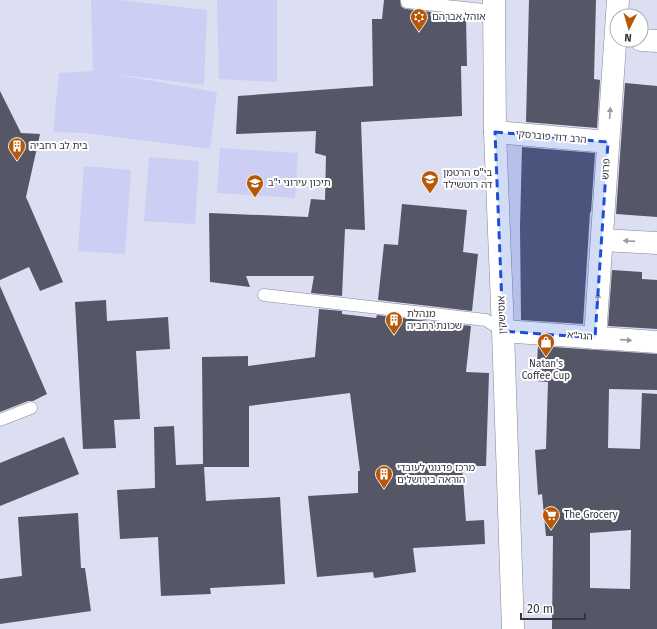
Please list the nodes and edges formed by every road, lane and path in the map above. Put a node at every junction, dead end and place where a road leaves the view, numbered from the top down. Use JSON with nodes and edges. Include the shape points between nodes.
{"nodes":[{"id":1,"x":407,"y":0,"type":"edge"},
{"id":2,"x":494,"y":5,"type":"edge"},
{"id":3,"x":615,"y":48,"type":"edge"},
{"id":4,"x":495,"y":132,"type":"junction"},
{"id":5,"x":608,"y":142,"type":"junction"},
{"id":6,"x":602,"y":240,"type":"junction"},
{"id":7,"x":657,"y":243,"type":"edge"},
{"id":8,"x":264,"y":295,"type":"dead end"},
{"id":9,"x":503,"y":331,"type":"junction"},
{"id":10,"x":595,"y":338,"type":"junction"},
{"id":11,"x":657,"y":342,"type":"edge"},
{"id":12,"x":31,"y":408,"type":"dead end"},
{"id":13,"x":0,"y":420,"type":"edge"},
{"id":14,"x":513,"y":629,"type":"edge"}],
"edges":[{"from":1,"to":2,"type":"lane"},
{"from":2,"to":4,"type":"street","name":"אוסישקין"},
{"from":5,"to":3,"type":"street","name":"פרוש","one_way":true},
{"from":4,"to":5,"type":"street","name":"הרב דוד פוברסקי"},
{"from":4,"to":9,"type":"street","name":"אוסישקין"},
{"from":5,"to":6,"type":"street","name":"פרוש"},
{"from":7,"to":6,"type":"street","one_way":true},
{"from":10,"to":6,"type":"street","name":"פרוש","one_way":true},
{"from":8,"to":9,"type":"lane","via":[[486,320]]},
{"from":9,"to":10,"type":"street","name":"הגר\"א"},
{"from":9,"to":14,"type":"street","name":"אוסישקין"},
{"from":10,"to":11,"type":"street","name":"הגר\"א","one_way":true},
{"from":12,"to":13,"type":"lane"}]}
